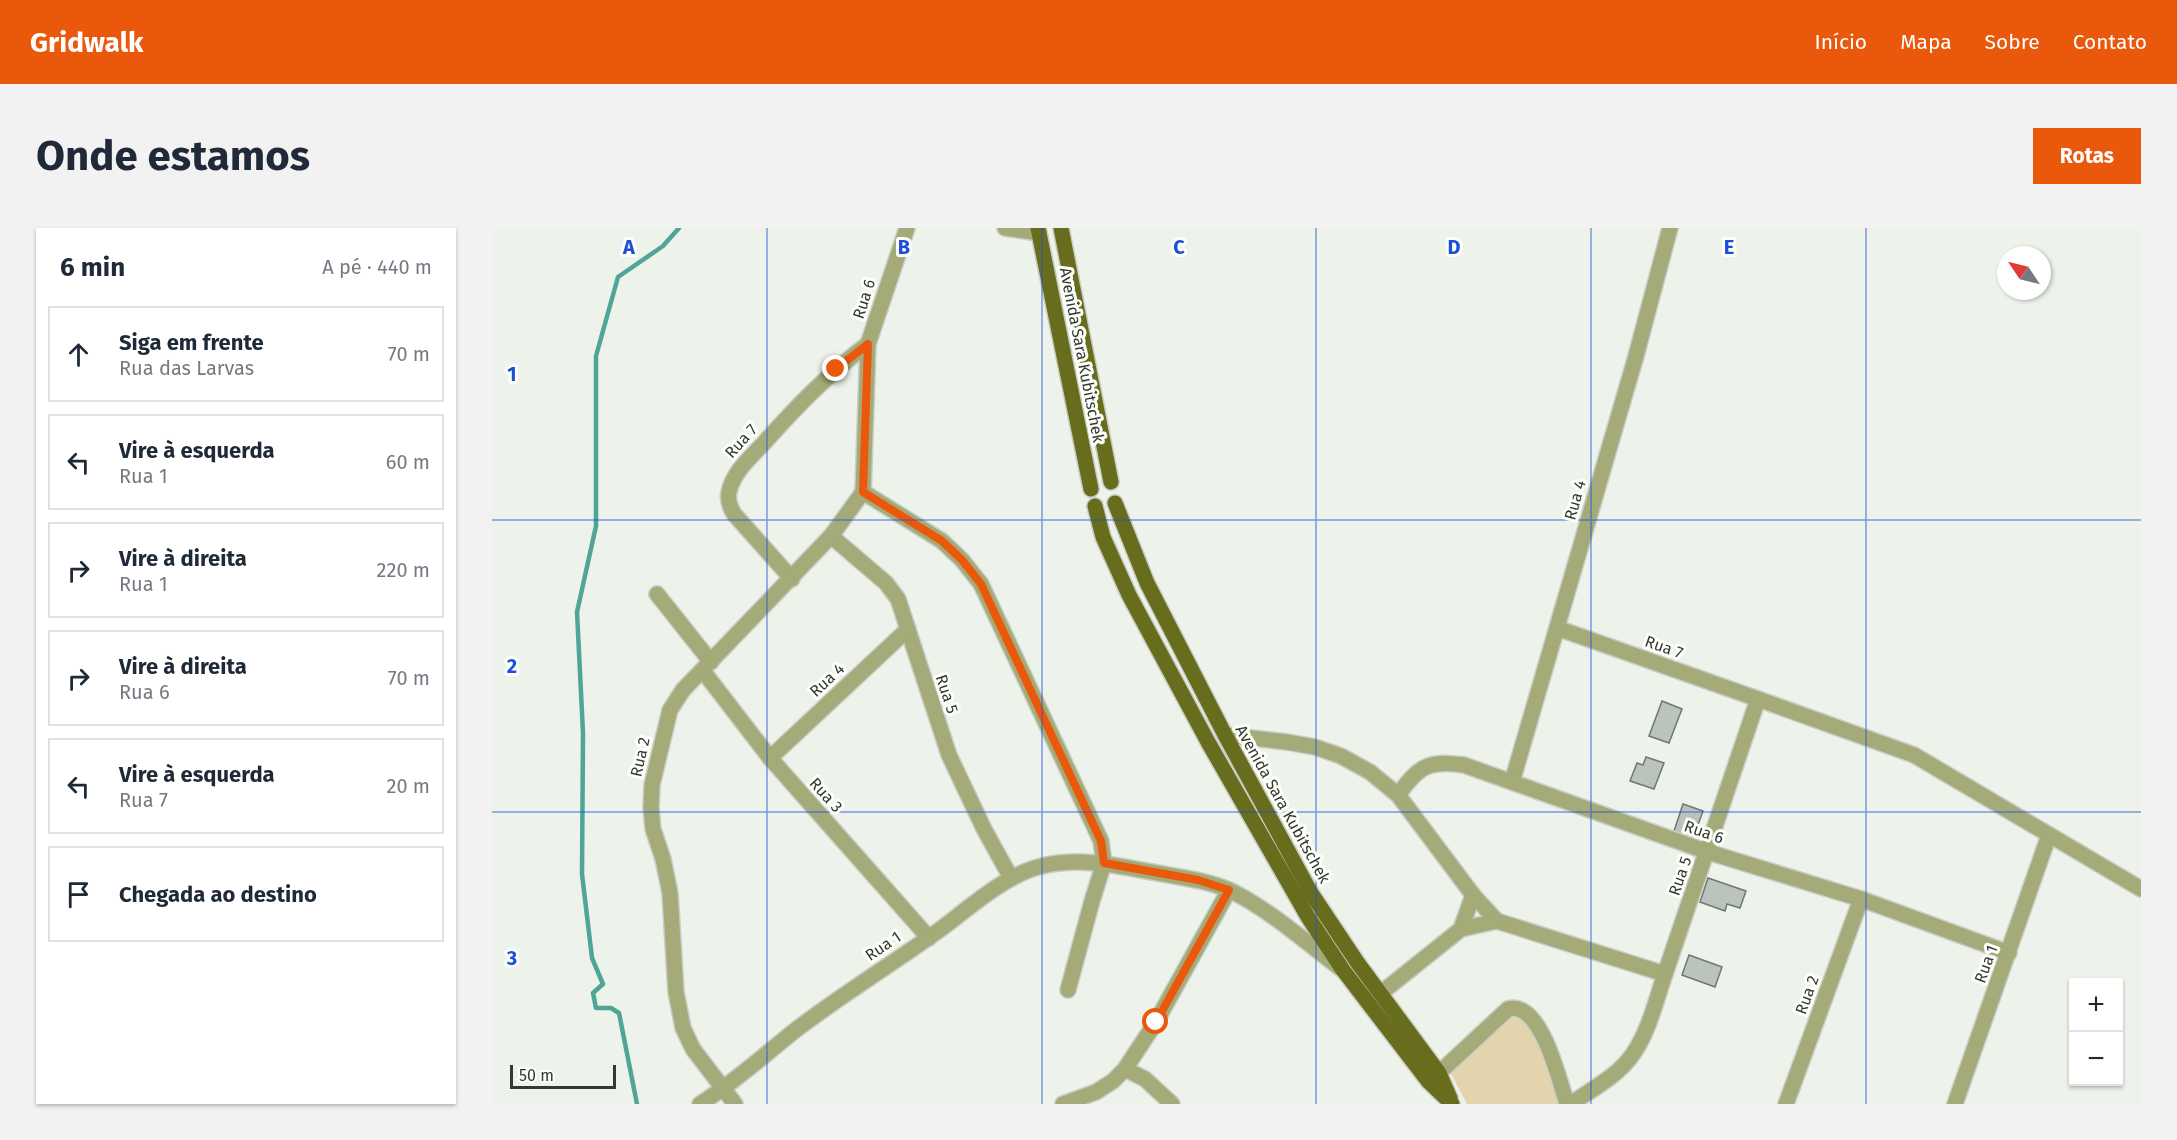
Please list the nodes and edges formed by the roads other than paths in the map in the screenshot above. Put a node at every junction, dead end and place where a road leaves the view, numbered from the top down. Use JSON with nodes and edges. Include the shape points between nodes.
{"nodes":[{"id":1,"x":907,"y":228,"type":"edge"},
{"id":2,"x":1005,"y":228,"type":"edge"},
{"id":3,"x":1061,"y":228,"type":"edge"},
{"id":4,"x":1670,"y":228,"type":"edge"},
{"id":5,"x":1038,"y":230,"type":"edge"},
{"id":6,"x":868,"y":344,"type":"junction"},
{"id":7,"x":1112,"y":482,"type":"junction"},
{"id":8,"x":1090,"y":489,"type":"junction"},
{"id":9,"x":863,"y":492,"type":"junction"},
{"id":10,"x":1115,"y":503,"type":"junction"},
{"id":11,"x":1095,"y":506,"type":"junction"},
{"id":12,"x":831,"y":536,"type":"junction"},
{"id":13,"x":792,"y":579,"type":"junction"},
{"id":14,"x":657,"y":594,"type":"dead end"},
{"id":15,"x":1557,"y":628,"type":"junction"},
{"id":16,"x":908,"y":629,"type":"junction"},
{"id":17,"x":707,"y":666,"type":"junction"},
{"id":18,"x":1758,"y":699,"type":"junction"},
{"id":19,"x":1225,"y":735,"type":"junction"},
{"id":20,"x":770,"y":758,"type":"junction"},
{"id":21,"x":1512,"y":782,"type":"junction"},
{"id":22,"x":1398,"y":795,"type":"junction"},
{"id":23,"x":2049,"y":835,"type":"junction"},
{"id":24,"x":1708,"y":852,"type":"junction"},
{"id":25,"x":1104,"y":863,"type":"junction"},
{"id":26,"x":1011,"y":878,"type":"junction"},
{"id":27,"x":2141,"y":889,"type":"edge"},
{"id":28,"x":1229,"y":890,"type":"junction"},
{"id":29,"x":1473,"y":895,"type":"junction"},
{"id":30,"x":1861,"y":899,"type":"junction"},
{"id":31,"x":1497,"y":921,"type":"junction"},
{"id":32,"x":1461,"y":928,"type":"junction"},
{"id":33,"x":929,"y":938,"type":"junction"},
{"id":34,"x":2009,"y":953,"type":"junction"},
{"id":35,"x":1343,"y":970,"type":"junction"},
{"id":36,"x":1665,"y":974,"type":"junction"},
{"id":37,"x":1068,"y":990,"type":"dead end"},
{"id":38,"x":1380,"y":993,"type":"junction"},
{"id":39,"x":1125,"y":1069,"type":"junction"},
{"id":40,"x":1439,"y":1073,"type":"junction"},
{"id":41,"x":724,"y":1089,"type":"junction"},
{"id":42,"x":700,"y":1104,"type":"edge"},
{"id":43,"x":735,"y":1104,"type":"edge"},
{"id":44,"x":1063,"y":1104,"type":"edge"},
{"id":45,"x":1172,"y":1104,"type":"edge"},
{"id":46,"x":1452,"y":1104,"type":"edge"},
{"id":47,"x":1569,"y":1104,"type":"edge"},
{"id":48,"x":1786,"y":1104,"type":"edge"},
{"id":49,"x":1955,"y":1104,"type":"edge"}],
"edges":[{"from":1,"to":6,"type":"street","name":"Rua 6"},
{"from":2,"to":5,"type":"street"},
{"from":3,"to":7,"type":"main road","name":"Avenida Sara Kubitschek"},
{"from":4,"to":15,"type":"street","name":"Rua 4"},
{"from":5,"to":8,"type":"main road","name":"Avenida Sara Kubitschek"},
{"from":6,"to":9,"type":"street","name":"Rua 6"},
{"from":6,"to":13,"type":"street","name":"Rua 7","via":[[798,405],[737,473],[728,494],[734,514]]},
{"from":7,"to":8,"type":"main road","via":[[1097,482]]},
{"from":7,"to":10,"type":"main road","name":"Avenida Sara Kubitschek","via":[[1118,492]]},
{"from":8,"to":11,"type":"main road","name":"Avenida Sara Kubitschek","via":[[1090,500]]},
{"from":9,"to":12,"type":"street","name":"Rua 2"},
{"from":9,"to":25,"type":"street","via":[[942,541],[981,584],[1101,841]]},
{"from":10,"to":11,"type":"main road","via":[[1108,508]]},
{"from":10,"to":19,"type":"main road","name":"Avenida Sara Kubitschek","via":[[1147,583]]},
{"from":11,"to":35,"type":"main road","name":"Avenida Sara Kubitschek","via":[[1103,537],[1135,606],[1308,917]]},
{"from":12,"to":13,"type":"street","name":"Rua 2"},
{"from":12,"to":16,"type":"street","name":"Rua 5","via":[[886,583],[898,599]]},
{"from":13,"to":17,"type":"street","name":"Rua 2"},
{"from":14,"to":17,"type":"street","name":"Rua 3"},
{"from":15,"to":18,"type":"street","name":"Rua 7"},
{"from":15,"to":21,"type":"street","name":"Rua 4"},
{"from":16,"to":20,"type":"street","name":"Rua 4"},
{"from":16,"to":26,"type":"street","name":"Rua 5","via":[[949,755]]},
{"from":17,"to":20,"type":"street","name":"Rua 3"},
{"from":17,"to":41,"type":"street","name":"Rua 2","via":[[670,710],[652,785],[651,808],[670,893],[676,992],[683,1028],[693,1049]]},
{"from":18,"to":23,"type":"street","via":[[1914,755]]},
{"from":18,"to":24,"type":"street","name":"Rua 5"},
{"from":19,"to":22,"type":"street","via":[[1316,747],[1370,772]]},
{"from":19,"to":38,"type":"main road","name":"Avenida Sara Kubitschek","via":[[1311,893]]},
{"from":20,"to":33,"type":"street","name":"Rua 3"},
{"from":21,"to":22,"type":"street","name":"Rua 6","via":[[1443,762],[1425,766]]},
{"from":21,"to":24,"type":"street","name":"Rua 6"},
{"from":22,"to":29,"type":"street"},
{"from":23,"to":27,"type":"street"},
{"from":23,"to":34,"type":"street","name":"Rua 1"},
{"from":24,"to":30,"type":"street","name":"Rua 6"},
{"from":24,"to":36,"type":"street","name":"Rua 5"},
{"from":25,"to":26,"type":"street","name":"Rua 1","via":[[1041,866]]},
{"from":25,"to":28,"type":"street","name":"Rua 1","via":[[1198,880]]},
{"from":25,"to":37,"type":"street"},
{"from":26,"to":33,"type":"street","name":"Rua 1"},
{"from":28,"to":35,"type":"street","name":"Rua 1"},
{"from":28,"to":39,"type":"street","via":[[1156,1022]]},
{"from":29,"to":31,"type":"street"},
{"from":29,"to":32,"type":"street"},
{"from":30,"to":34,"type":"street","name":"Rua 6"},
{"from":30,"to":48,"type":"street","name":"Rua 2"},
{"from":31,"to":32,"type":"street"},
{"from":31,"to":36,"type":"street"},
{"from":32,"to":38,"type":"street"},
{"from":33,"to":41,"type":"street","name":"Rua 1","via":[[797,1029]]},
{"from":34,"to":49,"type":"street","name":"Rua 1"},
{"from":35,"to":46,"type":"main road","name":"Avenida Sara Kubitschek","via":[[1428,1081]]},
{"from":36,"to":47,"type":"street","name":"Rua 5","via":[[1634,1053],[1615,1073]]},
{"from":38,"to":40,"type":"main road","name":"Avenida Sara Kubitschek"},
{"from":39,"to":44,"type":"street","via":[[1096,1092]]},
{"from":39,"to":45,"type":"street","via":[[1145,1079]]},
{"from":40,"to":46,"type":"main road","name":"Avenida Sara Kubitschek"},
{"from":40,"to":47,"type":"street","via":[[1514,1007],[1541,1029]]},
{"from":41,"to":42,"type":"street","name":"Rua 1"},
{"from":41,"to":43,"type":"street","name":"Rua 2"}]}
